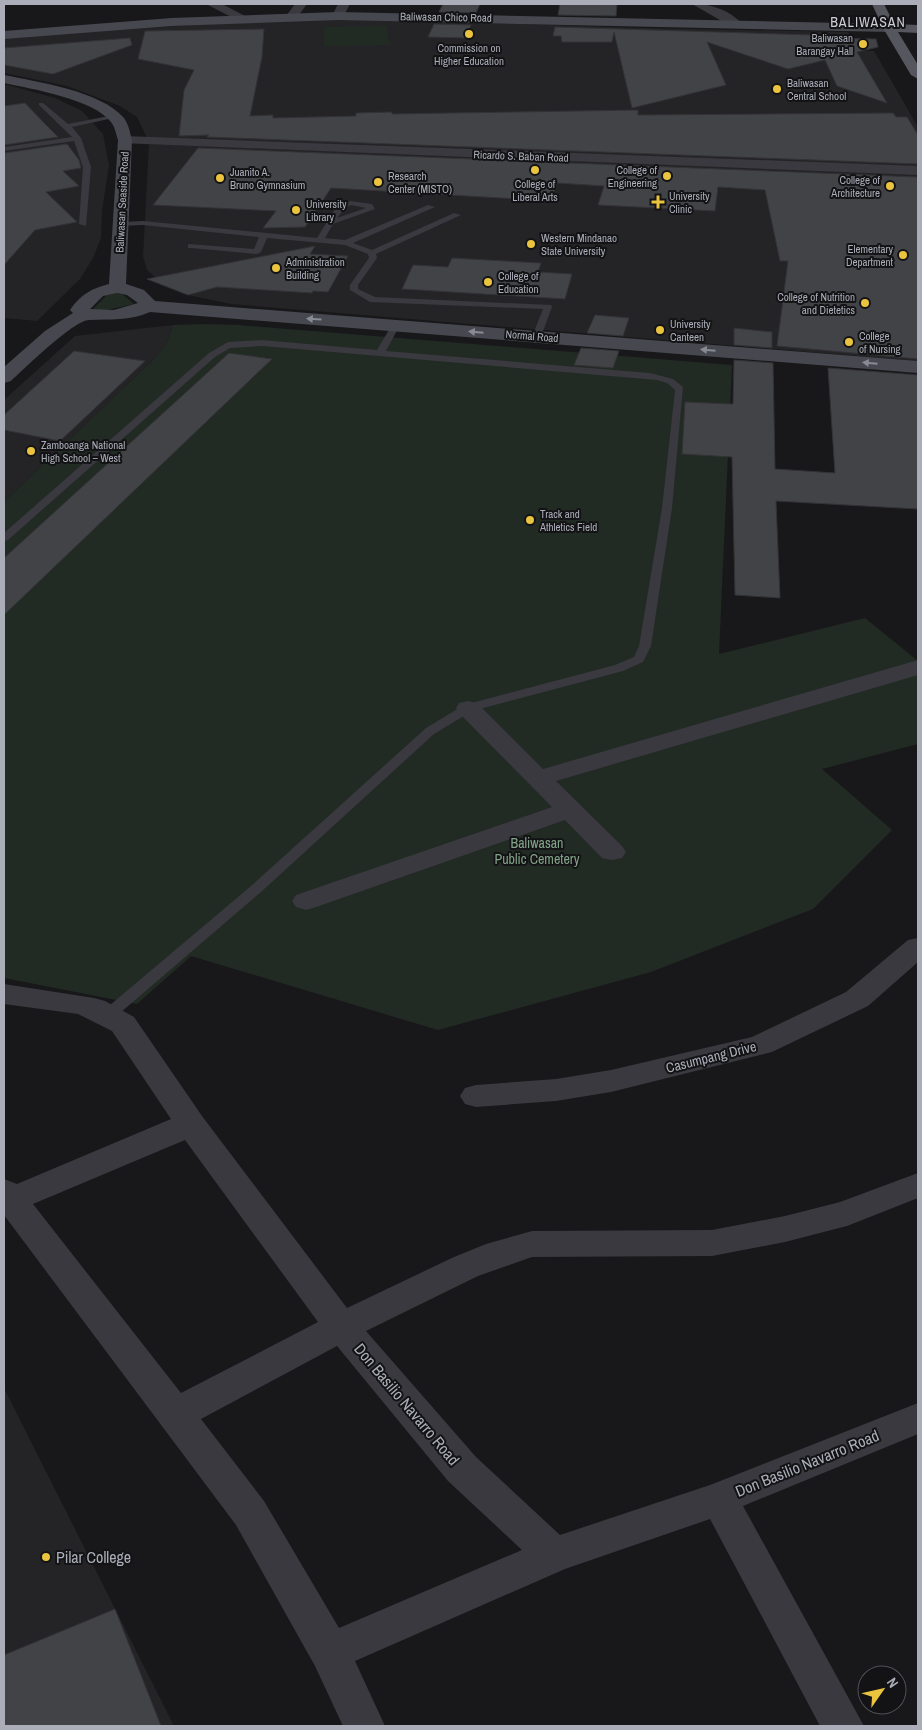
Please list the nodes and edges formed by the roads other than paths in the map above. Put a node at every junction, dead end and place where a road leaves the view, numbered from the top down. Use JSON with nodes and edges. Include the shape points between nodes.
{"nodes":[{"id":1,"x":212,"y":4,"type":"edge"},
{"id":2,"x":301,"y":4,"type":"edge"},
{"id":3,"x":344,"y":4,"type":"edge"},
{"id":4,"x":698,"y":4,"type":"edge"},
{"id":5,"x":878,"y":4,"type":"edge"},
{"id":6,"x":292,"y":16,"type":"junction"},
{"id":7,"x":338,"y":16,"type":"junction"},
{"id":8,"x":243,"y":18,"type":"junction"},
{"id":9,"x":736,"y":24,"type":"junction"},
{"id":10,"x":890,"y":28,"type":"junction"},
{"id":11,"x":918,"y":29,"type":"edge"},
{"id":12,"x":4,"y":35,"type":"edge"},
{"id":13,"x":918,"y":75,"type":"edge"},
{"id":14,"x":4,"y":79,"type":"edge"},
{"id":15,"x":41,"y":104,"type":"dead end"},
{"id":16,"x":114,"y":117,"type":"junction"},
{"id":17,"x":67,"y":126,"type":"junction"},
{"id":18,"x":77,"y":138,"type":"junction"},
{"id":19,"x":125,"y":140,"type":"junction"},
{"id":20,"x":4,"y":149,"type":"edge"},
{"id":21,"x":918,"y":171,"type":"edge"},
{"id":22,"x":431,"y":207,"type":"dead end"},
{"id":23,"x":456,"y":215,"type":"dead end"},
{"id":24,"x":332,"y":222,"type":"dead end"},
{"id":25,"x":83,"y":224,"type":"dead end"},
{"id":26,"x":121,"y":224,"type":"junction"},
{"id":27,"x":264,"y":235,"type":"junction"},
{"id":28,"x":320,"y":240,"type":"junction"},
{"id":29,"x":346,"y":244,"type":"junction"},
{"id":30,"x":191,"y":246,"type":"dead end"},
{"id":31,"x":372,"y":252,"type":"junction"},
{"id":32,"x":117,"y":288,"type":"junction"},
{"id":33,"x":146,"y":306,"type":"junction"},
{"id":34,"x":84,"y":314,"type":"junction"},
{"id":35,"x":396,"y":325,"type":"junction"},
{"id":36,"x":537,"y":337,"type":"junction"},
{"id":37,"x":379,"y":354,"type":"junction"},
{"id":38,"x":918,"y":367,"type":"edge"},
{"id":39,"x":4,"y":377,"type":"edge"},
{"id":40,"x":4,"y":538,"type":"edge"},
{"id":41,"x":918,"y":667,"type":"edge"},
{"id":42,"x":468,"y":708,"type":"junction"},
{"id":43,"x":540,"y":778,"type":"junction"},
{"id":44,"x":570,"y":810,"type":"junction"},
{"id":45,"x":612,"y":852,"type":"dead end"},
{"id":46,"x":306,"y":901,"type":"dead end"},
{"id":47,"x":918,"y":947,"type":"edge"},
{"id":48,"x":4,"y":994,"type":"edge"},
{"id":49,"x":108,"y":1015,"type":"junction"},
{"id":50,"x":476,"y":1096,"type":"dead end"},
{"id":51,"x":190,"y":1124,"type":"junction"},
{"id":52,"x":918,"y":1185,"type":"edge"},
{"id":53,"x":7,"y":1196,"type":"edge"},
{"id":54,"x":341,"y":1326,"type":"junction"},
{"id":55,"x":176,"y":1414,"type":"junction"},
{"id":56,"x":918,"y":1418,"type":"edge"},
{"id":57,"x":719,"y":1499,"type":"junction"},
{"id":58,"x":554,"y":1555,"type":"junction"},
{"id":59,"x":330,"y":1652,"type":"junction"},
{"id":60,"x":364,"y":1726,"type":"edge"},
{"id":61,"x":843,"y":1726,"type":"edge"}],
"edges":[{"from":1,"to":8,"type":"street"},
{"from":2,"to":6,"type":"street"},
{"from":3,"to":7,"type":"street"},
{"from":4,"to":9,"type":"street"},
{"from":5,"to":10,"type":"main road"},
{"from":6,"to":7,"type":"main road","name":"Baliwasan Chico Road"},
{"from":6,"to":8,"type":"main road","name":"Baliwasan Chico Road"},
{"from":7,"to":9,"type":"main road","name":"Baliwasan Chico Road"},
{"from":8,"to":12,"type":"main road","name":"Baliwasan Chico Road"},
{"from":9,"to":10,"type":"main road","name":"Baliwasan Chico Road"},
{"from":10,"to":11,"type":"main road"},
{"from":10,"to":13,"type":"main road"},
{"from":14,"to":16,"type":"main road","via":[[69,95]]},
{"from":15,"to":17,"type":"lane"},
{"from":16,"to":17,"type":"lane"},
{"from":16,"to":19,"type":"main road","name":"Baliwasan Seaside Road"},
{"from":17,"to":18,"type":"lane"},
{"from":18,"to":20,"type":"lane"},
{"from":18,"to":25,"type":"lane","via":[[87,167]]},
{"from":19,"to":21,"type":"street","name":"Ricardo S. Baban Road"},
{"from":19,"to":26,"type":"main road","name":"Baliwasan Seaside Road"},
{"from":22,"to":29,"type":"lane"},
{"from":23,"to":31,"type":"lane"},
{"from":24,"to":28,"type":"lane"},
{"from":26,"to":27,"type":"lane","via":[[143,223]]},
{"from":26,"to":32,"type":"main road","name":"Baliwasan Seaside Road"},
{"from":27,"to":28,"type":"lane"},
{"from":27,"to":30,"type":"lane","via":[[257,252]]},
{"from":28,"to":29,"type":"lane"},
{"from":29,"to":31,"type":"lane"},
{"from":31,"to":36,"type":"lane","via":[[373,258],[354,285],[359,294],[373,300],[548,307]]},
{"from":32,"to":33,"type":"main road","via":[[133,290],[147,302]]},
{"from":32,"to":34,"type":"main road","via":[[97,292],[79,308]]},
{"from":33,"to":34,"type":"main road","via":[[104,316]]},
{"from":35,"to":33,"type":"main road","name":"Normal Road","one_way":true},
{"from":34,"to":39,"type":"main road","via":[[50,335]]},
{"from":36,"to":35,"type":"main road","name":"Normal Road","one_way":true},
{"from":35,"to":37,"type":"lane"},
{"from":38,"to":36,"type":"main road","name":"Normal Road","one_way":true},
{"from":37,"to":40,"type":"lane","via":[[240,343],[221,348]]},
{"from":37,"to":42,"type":"lane","via":[[629,374],[667,380],[680,389],[667,508],[643,653],[632,664]]},
{"from":41,"to":43,"type":"street"},
{"from":42,"to":43,"type":"street"},
{"from":42,"to":49,"type":"lane","via":[[430,732],[256,889]]},
{"from":43,"to":44,"type":"street"},
{"from":44,"to":45,"type":"street"},
{"from":44,"to":46,"type":"street"},
{"from":47,"to":50,"type":"street","name":"Casumpang Drive","via":[[857,999],[761,1045],[611,1081],[556,1090]]},
{"from":48,"to":49,"type":"street","name":"Don Basilio Navarro Road","via":[[78,1004]]},
{"from":49,"to":51,"type":"street","name":"Don Basilio Navarro Road","via":[[123,1024]]},
{"from":51,"to":53,"type":"street"},
{"from":51,"to":54,"type":"street","name":"Don Basilio Navarro Road"},
{"from":52,"to":54,"type":"street","via":[[847,1213],[785,1230],[712,1243],[532,1244],[509,1249]]},
{"from":53,"to":55,"type":"street"},
{"from":54,"to":55,"type":"street"},
{"from":54,"to":58,"type":"street","name":"Don Basilio Navarro Road","via":[[462,1469]]},
{"from":55,"to":59,"type":"street","via":[[250,1513]]},
{"from":56,"to":57,"type":"street","name":"Don Basilio Navarro Road"},
{"from":57,"to":58,"type":"street","name":"Don Basilio Navarro Road"},
{"from":57,"to":61,"type":"street"},
{"from":58,"to":59,"type":"street"},
{"from":59,"to":60,"type":"street"}]}
